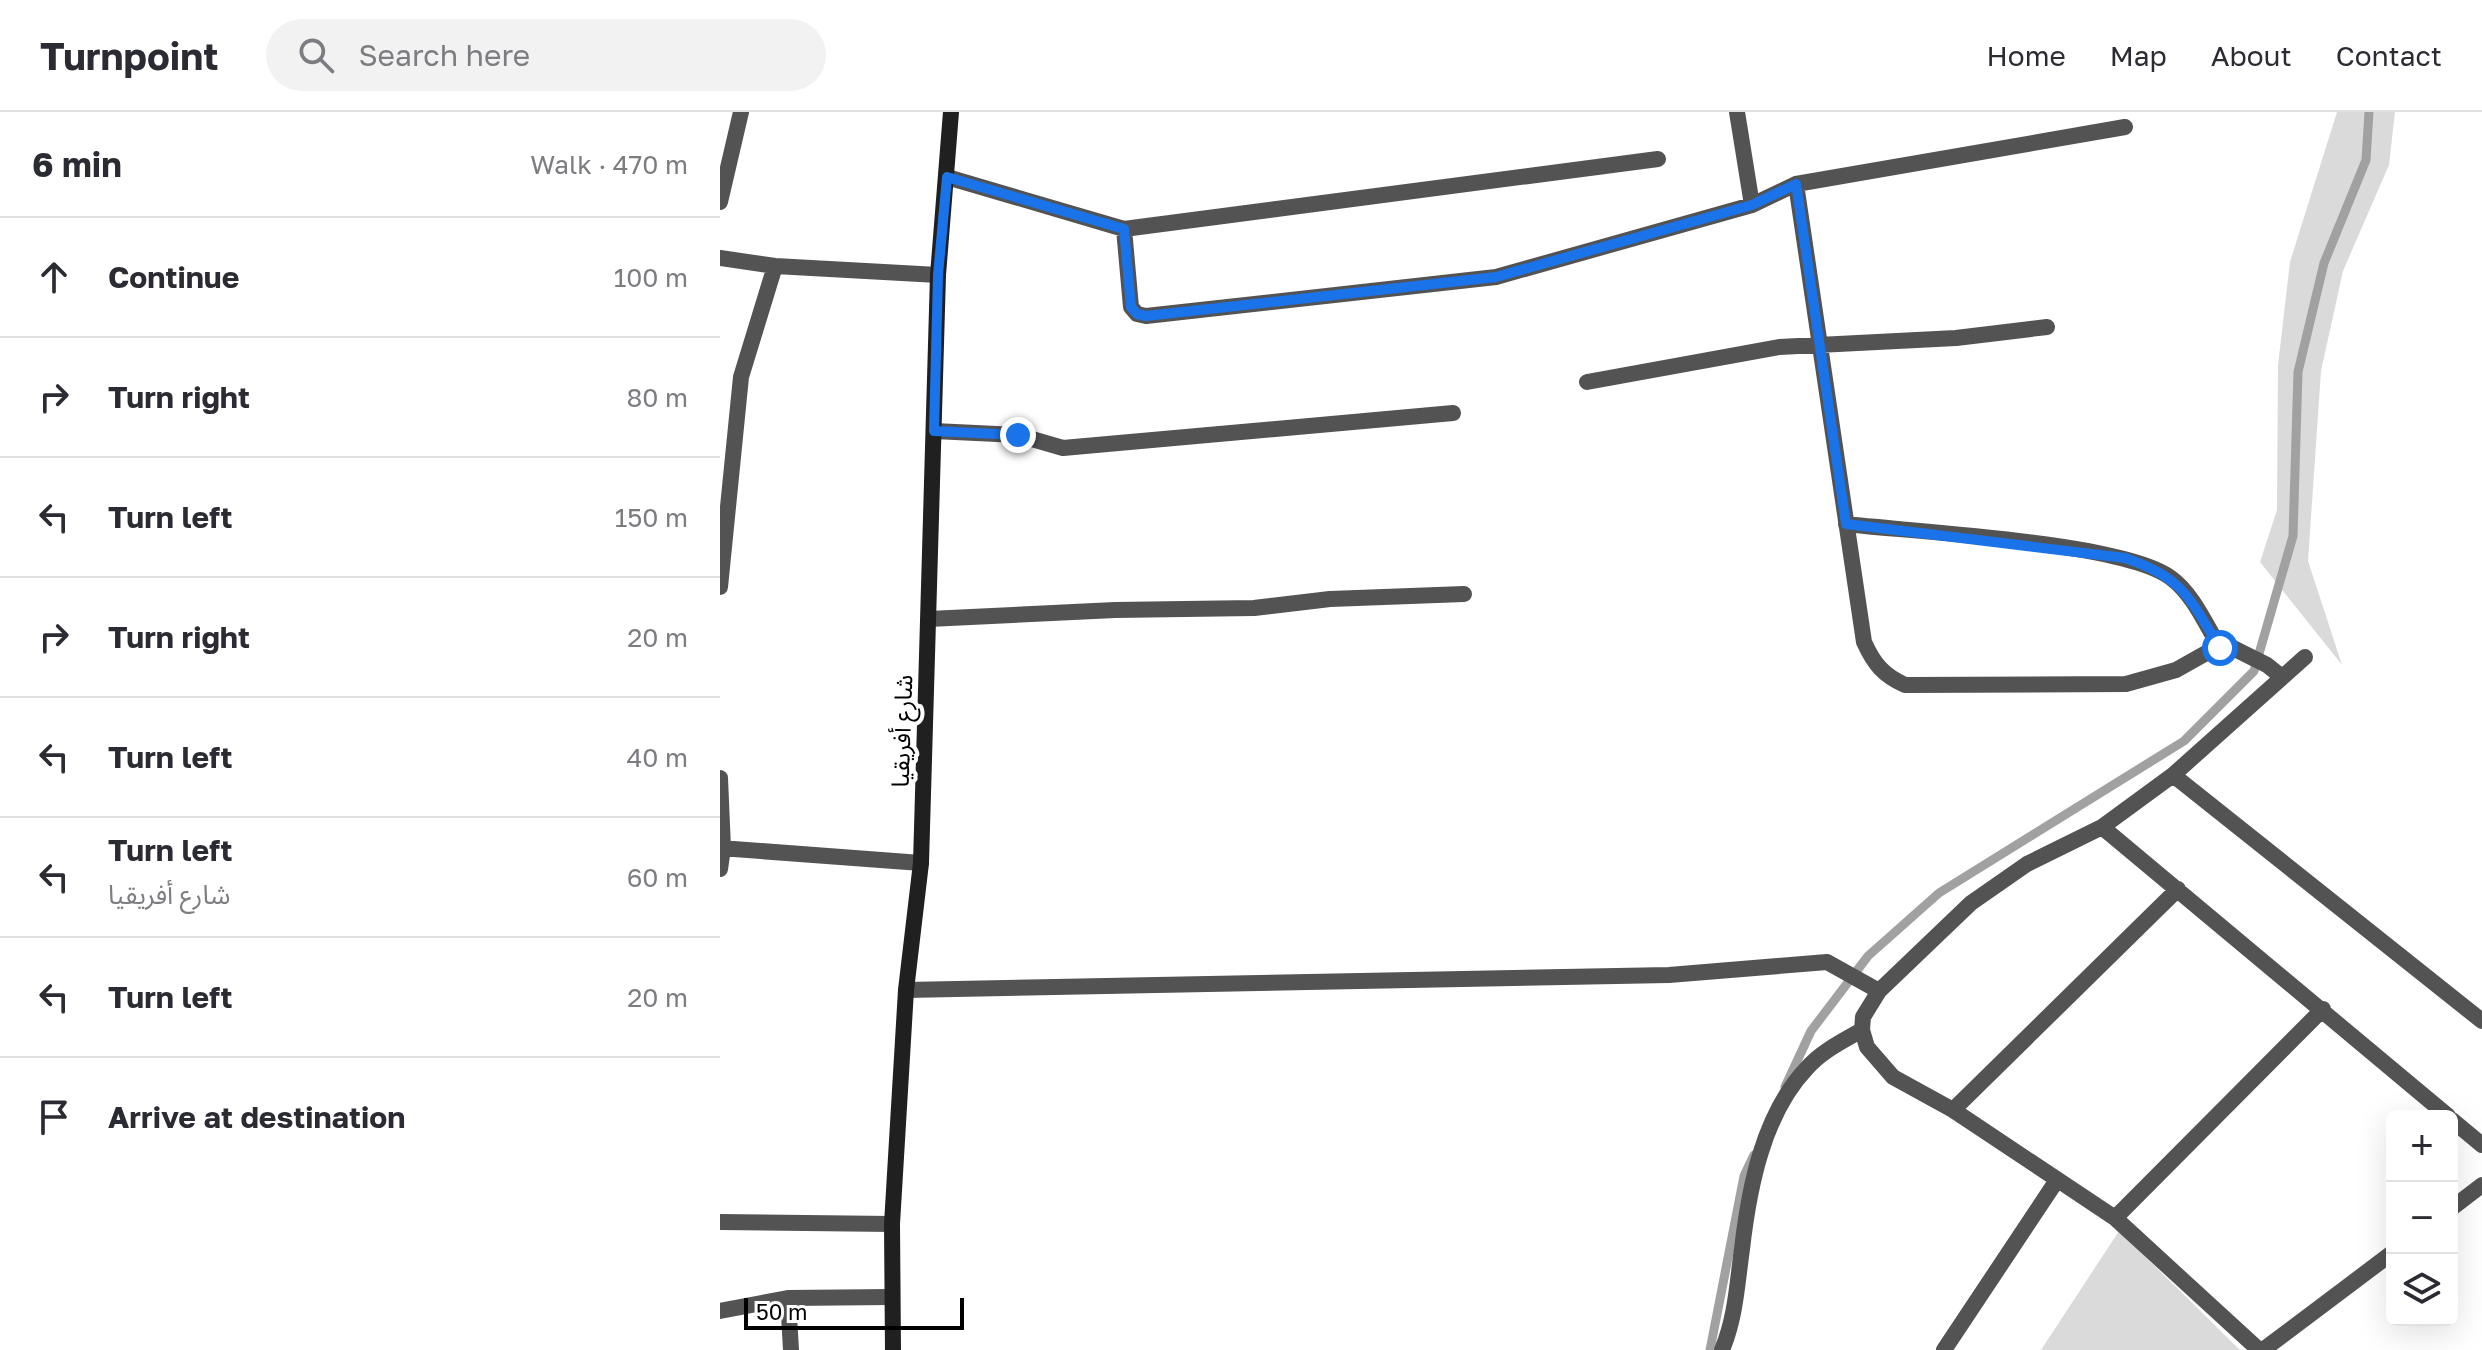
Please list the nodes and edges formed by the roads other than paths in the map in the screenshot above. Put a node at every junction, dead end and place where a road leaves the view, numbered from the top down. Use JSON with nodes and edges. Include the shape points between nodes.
{"nodes":[{"id":1,"x":741,"y":112,"type":"edge"},
{"id":2,"x":951,"y":112,"type":"edge"},
{"id":3,"x":1737,"y":112,"type":"edge"},
{"id":4,"x":2125,"y":127,"type":"dead end"},
{"id":5,"x":1658,"y":159,"type":"dead end"},
{"id":6,"x":947,"y":177,"type":"junction"},
{"id":7,"x":1796,"y":184,"type":"junction"},
{"id":8,"x":720,"y":202,"type":"edge"},
{"id":9,"x":1752,"y":205,"type":"junction"},
{"id":10,"x":1124,"y":229,"type":"junction"},
{"id":11,"x":720,"y":258,"type":"edge"},
{"id":12,"x":775,"y":266,"type":"junction"},
{"id":13,"x":938,"y":275,"type":"junction"},
{"id":14,"x":2047,"y":327,"type":"dead end"},
{"id":15,"x":1819,"y":344,"type":"junction"},
{"id":16,"x":1587,"y":382,"type":"dead end"},
{"id":17,"x":1453,"y":413,"type":"dead end"},
{"id":18,"x":934,"y":431,"type":"junction"},
{"id":19,"x":1846,"y":524,"type":"junction"},
{"id":20,"x":720,"y":587,"type":"edge"},
{"id":21,"x":1464,"y":594,"type":"dead end"},
{"id":22,"x":929,"y":619,"type":"junction"},
{"id":23,"x":2226,"y":648,"type":"junction"},
{"id":24,"x":2305,"y":657,"type":"dead end"},
{"id":25,"x":2282,"y":677,"type":"junction"},
{"id":26,"x":2173,"y":775,"type":"junction"},
{"id":27,"x":720,"y":778,"type":"edge"},
{"id":28,"x":2102,"y":827,"type":"junction"},
{"id":29,"x":722,"y":848,"type":"edge"},
{"id":30,"x":921,"y":863,"type":"junction"},
{"id":31,"x":720,"y":869,"type":"edge"},
{"id":32,"x":2178,"y":889,"type":"junction"},
{"id":33,"x":906,"y":990,"type":"junction"},
{"id":34,"x":1879,"y":991,"type":"junction"},
{"id":35,"x":2323,"y":1009,"type":"junction"},
{"id":36,"x":2482,"y":1021,"type":"edge"},
{"id":37,"x":1862,"y":1030,"type":"junction"},
{"id":38,"x":1953,"y":1110,"type":"junction"},
{"id":39,"x":2441,"y":1110,"type":"edge"},
{"id":40,"x":2458,"y":1125,"type":"edge"},
{"id":41,"x":2482,"y":1145,"type":"edge"},
{"id":42,"x":2057,"y":1180,"type":"junction"},
{"id":43,"x":2482,"y":1185,"type":"edge"},
{"id":44,"x":2458,"y":1203,"type":"edge"},
{"id":45,"x":2115,"y":1218,"type":"junction"},
{"id":46,"x":720,"y":1222,"type":"edge"},
{"id":47,"x":892,"y":1224,"type":"junction"},
{"id":48,"x":2391,"y":1254,"type":"edge"},
{"id":49,"x":891,"y":1297,"type":"junction"},
{"id":50,"x":788,"y":1298,"type":"junction"},
{"id":51,"x":720,"y":1311,"type":"edge"},
{"id":52,"x":791,"y":1350,"type":"edge"},
{"id":53,"x":893,"y":1350,"type":"edge"},
{"id":54,"x":1722,"y":1350,"type":"edge"},
{"id":55,"x":1944,"y":1350,"type":"edge"},
{"id":56,"x":2261,"y":1350,"type":"edge"}],
"edges":[{"from":1,"to":8,"type":"street"},
{"from":2,"to":6,"type":"street","name":"شارع أفريقيا"},
{"from":3,"to":9,"type":"street"},
{"from":4,"to":7,"type":"street"},
{"from":5,"to":10,"type":"street"},
{"from":6,"to":10,"type":"street"},
{"from":6,"to":13,"type":"street","name":"شارع أفريقيا"},
{"from":7,"to":9,"type":"street"},
{"from":7,"to":15,"type":"street"},
{"from":9,"to":10,"type":"street","via":[[1496,277],[1146,316],[1131,307]]},
{"from":11,"to":12,"type":"street"},
{"from":12,"to":13,"type":"street"},
{"from":12,"to":20,"type":"street","via":[[741,377]]},
{"from":13,"to":18,"type":"street","name":"شارع أفريقيا"},
{"from":14,"to":15,"type":"street","via":[[1942,339]]},
{"from":15,"to":16,"type":"street"},
{"from":15,"to":19,"type":"street"},
{"from":17,"to":18,"type":"street","via":[[1063,448],[1018,435]]},
{"from":18,"to":22,"type":"street","name":"شارع أفريقيا"},
{"from":19,"to":23,"type":"street","via":[[2125,558],[2174,580]]},
{"from":19,"to":23,"type":"street","via":[[1864,642],[1874,663],[1905,685],[2126,684]]},
{"from":21,"to":22,"type":"street","via":[[1254,608]]},
{"from":22,"to":30,"type":"street","name":"شارع أفريقيا"},
{"from":23,"to":25,"type":"street"},
{"from":24,"to":25,"type":"street"},
{"from":25,"to":26,"type":"street"},
{"from":26,"to":28,"type":"street"},
{"from":26,"to":36,"type":"street"},
{"from":27,"to":29,"type":"street"},
{"from":28,"to":32,"type":"street"},
{"from":28,"to":34,"type":"street","via":[[2027,864],[1971,903]]},
{"from":29,"to":30,"type":"street"},
{"from":29,"to":31,"type":"street"},
{"from":30,"to":33,"type":"street","name":"شارع أفريقيا"},
{"from":32,"to":35,"type":"street"},
{"from":32,"to":38,"type":"street"},
{"from":33,"to":34,"type":"street","via":[[1669,975],[1827,962]]},
{"from":33,"to":47,"type":"street","name":"شارع أفريقيا"},
{"from":34,"to":37,"type":"street","via":[[1863,1017]]},
{"from":35,"to":39,"type":"street"},
{"from":35,"to":45,"type":"street"},
{"from":37,"to":38,"type":"street","via":[[1867,1047],[1893,1077]]},
{"from":37,"to":54,"type":"street","via":[[1808,1066],[1771,1128],[1747,1202],[1735,1310]]},
{"from":38,"to":42,"type":"street"},
{"from":40,"to":41,"type":"street"},
{"from":42,"to":45,"type":"street"},
{"from":42,"to":55,"type":"street"},
{"from":43,"to":44,"type":"street"},
{"from":45,"to":56,"type":"street"},
{"from":46,"to":47,"type":"street"},
{"from":47,"to":49,"type":"street","name":"شارع أفريقيا"},
{"from":48,"to":56,"type":"street"},
{"from":49,"to":50,"type":"street"},
{"from":49,"to":53,"type":"street","name":"شارع أفريقيا"},
{"from":50,"to":51,"type":"street"},
{"from":50,"to":52,"type":"street"}]}
